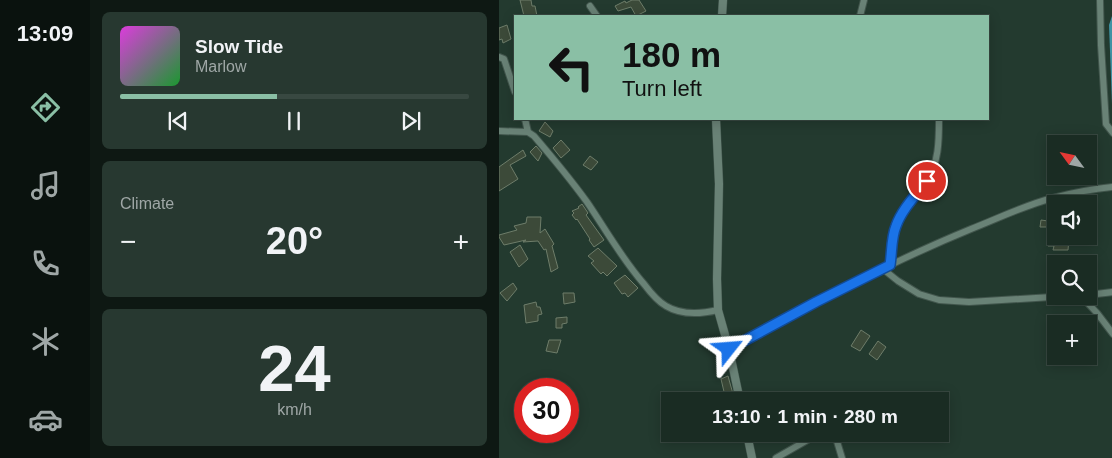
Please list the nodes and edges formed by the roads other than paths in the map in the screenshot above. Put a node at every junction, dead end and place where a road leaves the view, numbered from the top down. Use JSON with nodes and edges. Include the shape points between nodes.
{"nodes":[{"id":1,"x":723,"y":0,"type":"edge"},
{"id":2,"x":863,"y":0,"type":"edge"},
{"id":3,"x":1100,"y":0,"type":"edge"},
{"id":4,"x":590,"y":6,"type":"dead end"},
{"id":5,"x":596,"y":15,"type":"edge"},
{"id":6,"x":722,"y":15,"type":"edge"},
{"id":7,"x":860,"y":15,"type":"edge"},
{"id":8,"x":499,"y":57,"type":"edge"},
{"id":9,"x":514,"y":89,"type":"edge"},
{"id":10,"x":525,"y":120,"type":"edge"},
{"id":11,"x":716,"y":120,"type":"edge"},
{"id":12,"x":939,"y":120,"type":"edge"},
{"id":13,"x":499,"y":132,"type":"edge"},
{"id":14,"x":528,"y":132,"type":"junction"},
{"id":15,"x":1112,"y":133,"type":"edge"},
{"id":16,"x":1112,"y":187,"type":"edge"},
{"id":17,"x":890,"y":265,"type":"junction"},
{"id":18,"x":883,"y":269,"type":"junction"},
{"id":19,"x":1112,"y":292,"type":"edge"},
{"id":20,"x":1097,"y":294,"type":"edge"},
{"id":21,"x":1047,"y":297,"type":"edge"},
{"id":22,"x":1089,"y":305,"type":"edge"},
{"id":23,"x":718,"y":310,"type":"junction"},
{"id":24,"x":1112,"y":334,"type":"edge"},
{"id":25,"x":729,"y":349,"type":"junction"},
{"id":26,"x":738,"y":392,"type":"edge"},
{"id":27,"x":749,"y":442,"type":"edge"},
{"id":28,"x":804,"y":442,"type":"edge"},
{"id":29,"x":837,"y":442,"type":"edge"},
{"id":30,"x":752,"y":458,"type":"edge"},
{"id":31,"x":776,"y":458,"type":"edge"},
{"id":32,"x":842,"y":458,"type":"edge"}],
"edges":[{"from":1,"to":6,"type":"street"},
{"from":2,"to":7,"type":"street"},
{"from":3,"to":15,"type":"street","via":[[1106,124]]},
{"from":4,"to":5,"type":"street"},
{"from":8,"to":9,"type":"street","via":[[504,59]]},
{"from":10,"to":14,"type":"street"},
{"from":11,"to":23,"type":"street"},
{"from":12,"to":17,"type":"street","via":[[935,168],[900,217],[895,228]]},
{"from":13,"to":14,"type":"street"},
{"from":14,"to":23,"type":"street","via":[[586,201],[633,271],[658,300],[679,311],[700,313]]},
{"from":16,"to":17,"type":"street","via":[[1051,198]]},
{"from":17,"to":18,"type":"street"},
{"from":18,"to":21,"type":"street","via":[[919,294],[939,300],[969,302]]},
{"from":18,"to":25,"type":"street"},
{"from":19,"to":20,"type":"street"},
{"from":22,"to":24,"type":"street"},
{"from":23,"to":25,"type":"street"},
{"from":25,"to":26,"type":"street"},
{"from":27,"to":30,"type":"street"},
{"from":28,"to":31,"type":"street"},
{"from":29,"to":32,"type":"street"}]}
